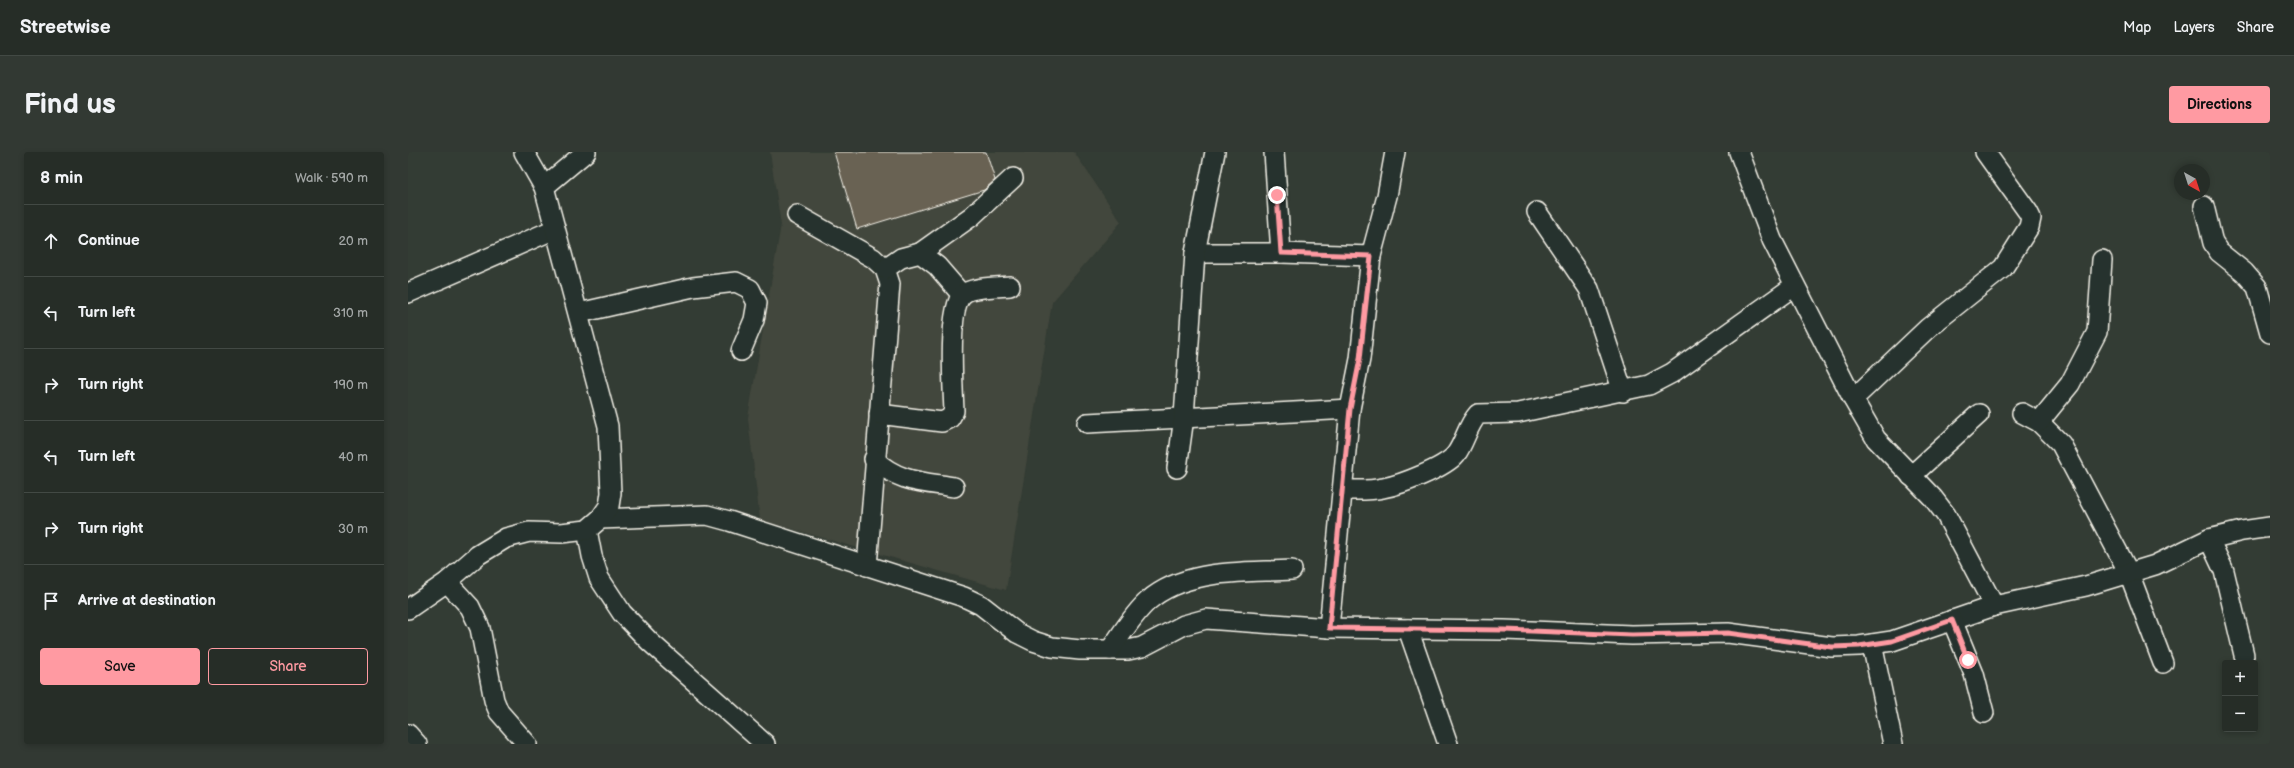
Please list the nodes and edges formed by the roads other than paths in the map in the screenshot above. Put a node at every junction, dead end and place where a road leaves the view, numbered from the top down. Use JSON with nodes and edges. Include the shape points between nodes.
{"nodes":[{"id":1,"x":524,"y":152,"type":"edge"},
{"id":2,"x":586,"y":152,"type":"edge"},
{"id":3,"x":1215,"y":152,"type":"edge"},
{"id":4,"x":1274,"y":152,"type":"edge"},
{"id":5,"x":1395,"y":152,"type":"edge"},
{"id":6,"x":1739,"y":152,"type":"edge"},
{"id":7,"x":1985,"y":152,"type":"edge"},
{"id":8,"x":1013,"y":178,"type":"dead end"},
{"id":9,"x":544,"y":187,"type":"junction"},
{"id":10,"x":2204,"y":206,"type":"dead end"},
{"id":11,"x":1537,"y":212,"type":"dead end"},
{"id":12,"x":797,"y":215,"type":"dead end"},
{"id":13,"x":555,"y":229,"type":"junction"},
{"id":14,"x":920,"y":253,"type":"junction"},
{"id":15,"x":1195,"y":253,"type":"junction"},
{"id":16,"x":1281,"y":253,"type":"junction"},
{"id":17,"x":1371,"y":256,"type":"junction"},
{"id":18,"x":2102,"y":260,"type":"dead end"},
{"id":19,"x":885,"y":268,"type":"junction"},
{"id":20,"x":1010,"y":286,"type":"dead end"},
{"id":21,"x":1794,"y":286,"type":"junction"},
{"id":22,"x":408,"y":293,"type":"edge"},
{"id":23,"x":962,"y":295,"type":"junction"},
{"id":24,"x":579,"y":313,"type":"junction"},
{"id":25,"x":2270,"y":333,"type":"edge"},
{"id":26,"x":742,"y":351,"type":"dead end"},
{"id":27,"x":1623,"y":392,"type":"junction"},
{"id":28,"x":1853,"y":400,"type":"junction"},
{"id":29,"x":1350,"y":409,"type":"junction"},
{"id":30,"x":2022,"y":413,"type":"dead end"},
{"id":31,"x":879,"y":414,"type":"junction"},
{"id":32,"x":1979,"y":414,"type":"dead end"},
{"id":33,"x":1184,"y":417,"type":"junction"},
{"id":34,"x":2039,"y":422,"type":"junction"},
{"id":35,"x":1087,"y":423,"type":"dead end"},
{"id":36,"x":874,"y":459,"type":"junction"},
{"id":37,"x":1178,"y":468,"type":"dead end"},
{"id":38,"x":1912,"y":476,"type":"junction"},
{"id":39,"x":954,"y":487,"type":"dead end"},
{"id":40,"x":1343,"y":490,"type":"junction"},
{"id":41,"x":594,"y":524,"type":"junction"},
{"id":42,"x":2270,"y":527,"type":"edge"},
{"id":43,"x":2209,"y":539,"type":"junction"},
{"id":44,"x":867,"y":566,"type":"junction"},
{"id":45,"x":1292,"y":570,"type":"dead end"},
{"id":46,"x":2129,"y":573,"type":"junction"},
{"id":47,"x":447,"y":582,"type":"junction"},
{"id":48,"x":1994,"y":606,"type":"junction"},
{"id":49,"x":408,"y":609,"type":"edge"},
{"id":50,"x":1952,"y":620,"type":"junction"},
{"id":51,"x":1329,"y":628,"type":"junction"},
{"id":52,"x":1408,"y":629,"type":"junction"},
{"id":53,"x":1872,"y":644,"type":"junction"},
{"id":54,"x":1110,"y":650,"type":"junction"},
{"id":55,"x":2244,"y":655,"type":"dead end"},
{"id":56,"x":2163,"y":663,"type":"dead end"},
{"id":57,"x":1984,"y":713,"type":"dead end"},
{"id":58,"x":408,"y":734,"type":"edge"},
{"id":59,"x":417,"y":744,"type":"edge"},
{"id":60,"x":527,"y":744,"type":"edge"},
{"id":61,"x":765,"y":744,"type":"edge"},
{"id":62,"x":1448,"y":744,"type":"edge"},
{"id":63,"x":1893,"y":744,"type":"edge"}],
"edges":[{"from":1,"to":9,"type":"street"},
{"from":2,"to":9,"type":"street"},
{"from":3,"to":15,"type":"street"},
{"from":4,"to":16,"type":"street"},
{"from":5,"to":17,"type":"street","via":[[1387,196]]},
{"from":6,"to":21,"type":"street","via":[[1772,240]]},
{"from":7,"to":28,"type":"street","via":[[2028,212],[2029,227],[2003,268],[1928,328]]},
{"from":8,"to":14,"type":"street","via":[[972,216]]},
{"from":9,"to":13,"type":"street"},
{"from":10,"to":25,"type":"street","via":[[2213,243],[2219,252],[2248,275],[2257,288]]},
{"from":11,"to":27,"type":"street","via":[[1589,289]]},
{"from":12,"to":19,"type":"street","via":[[873,258]]},
{"from":13,"to":22,"type":"street"},
{"from":13,"to":24,"type":"street"},
{"from":14,"to":19,"type":"street","via":[[901,258]]},
{"from":14,"to":23,"type":"street","via":[[937,266]]},
{"from":15,"to":16,"type":"street"},
{"from":15,"to":33,"type":"street"},
{"from":16,"to":17,"type":"street"},
{"from":17,"to":29,"type":"street","via":[[1360,359]]},
{"from":18,"to":34,"type":"street","via":[[2097,332],[2070,384]]},
{"from":19,"to":31,"type":"street","via":[[890,284]]},
{"from":20,"to":23,"type":"street","via":[[968,291]]},
{"from":21,"to":27,"type":"street","via":[[1672,373],[1649,385]]},
{"from":21,"to":28,"type":"street"},
{"from":23,"to":31,"type":"street","via":[[958,301],[951,347],[954,411],[950,418],[942,422]]},
{"from":24,"to":26,"type":"street","via":[[693,287],[736,282],[750,289],[757,303],[754,320]]},
{"from":24,"to":41,"type":"street","via":[[608,426],[611,493],[609,506]]},
{"from":27,"to":40,"type":"street","via":[[1518,413],[1478,414],[1455,455],[1447,462],[1393,486]]},
{"from":28,"to":38,"type":"street","via":[[1876,439]]},
{"from":29,"to":33,"type":"street"},
{"from":29,"to":40,"type":"street"},
{"from":30,"to":34,"type":"street"},
{"from":31,"to":36,"type":"street"},
{"from":32,"to":38,"type":"street"},
{"from":33,"to":35,"type":"street"},
{"from":33,"to":37,"type":"street"},
{"from":34,"to":46,"type":"street","via":[[2061,444]]},
{"from":36,"to":39,"type":"street","via":[[884,469],[901,478]]},
{"from":36,"to":44,"type":"street"},
{"from":38,"to":48,"type":"street","via":[[1946,515]]},
{"from":40,"to":51,"type":"street"},
{"from":41,"to":44,"type":"street","via":[[707,515]]},
{"from":41,"to":47,"type":"street","via":[[560,533],[529,532],[506,538],[478,555]]},
{"from":41,"to":61,"type":"street","via":[[599,578],[622,613],[650,642]]},
{"from":42,"to":43,"type":"street"},
{"from":43,"to":46,"type":"street","via":[[2155,565]]},
{"from":43,"to":55,"type":"street","via":[[2224,571]]},
{"from":44,"to":54,"type":"street","via":[[964,597],[1033,641],[1052,647]]},
{"from":45,"to":54,"type":"street","via":[[1214,574],[1186,580],[1147,602]]},
{"from":46,"to":48,"type":"street","via":[[2086,586]]},
{"from":46,"to":56,"type":"street"},
{"from":47,"to":49,"type":"street"},
{"from":47,"to":60,"type":"street","via":[[470,607],[480,628],[494,700],[499,712]]},
{"from":48,"to":50,"type":"street"},
{"from":50,"to":53,"type":"street","via":[[1892,641]]},
{"from":50,"to":57,"type":"street","via":[[1974,674]]},
{"from":51,"to":52,"type":"street"},
{"from":51,"to":54,"type":"street","via":[[1206,619],[1184,624],[1142,647]]},
{"from":52,"to":53,"type":"street","via":[[1632,635],[1728,633],[1832,647]]},
{"from":52,"to":62,"type":"street"},
{"from":53,"to":63,"type":"street"},
{"from":58,"to":59,"type":"street"}]}
